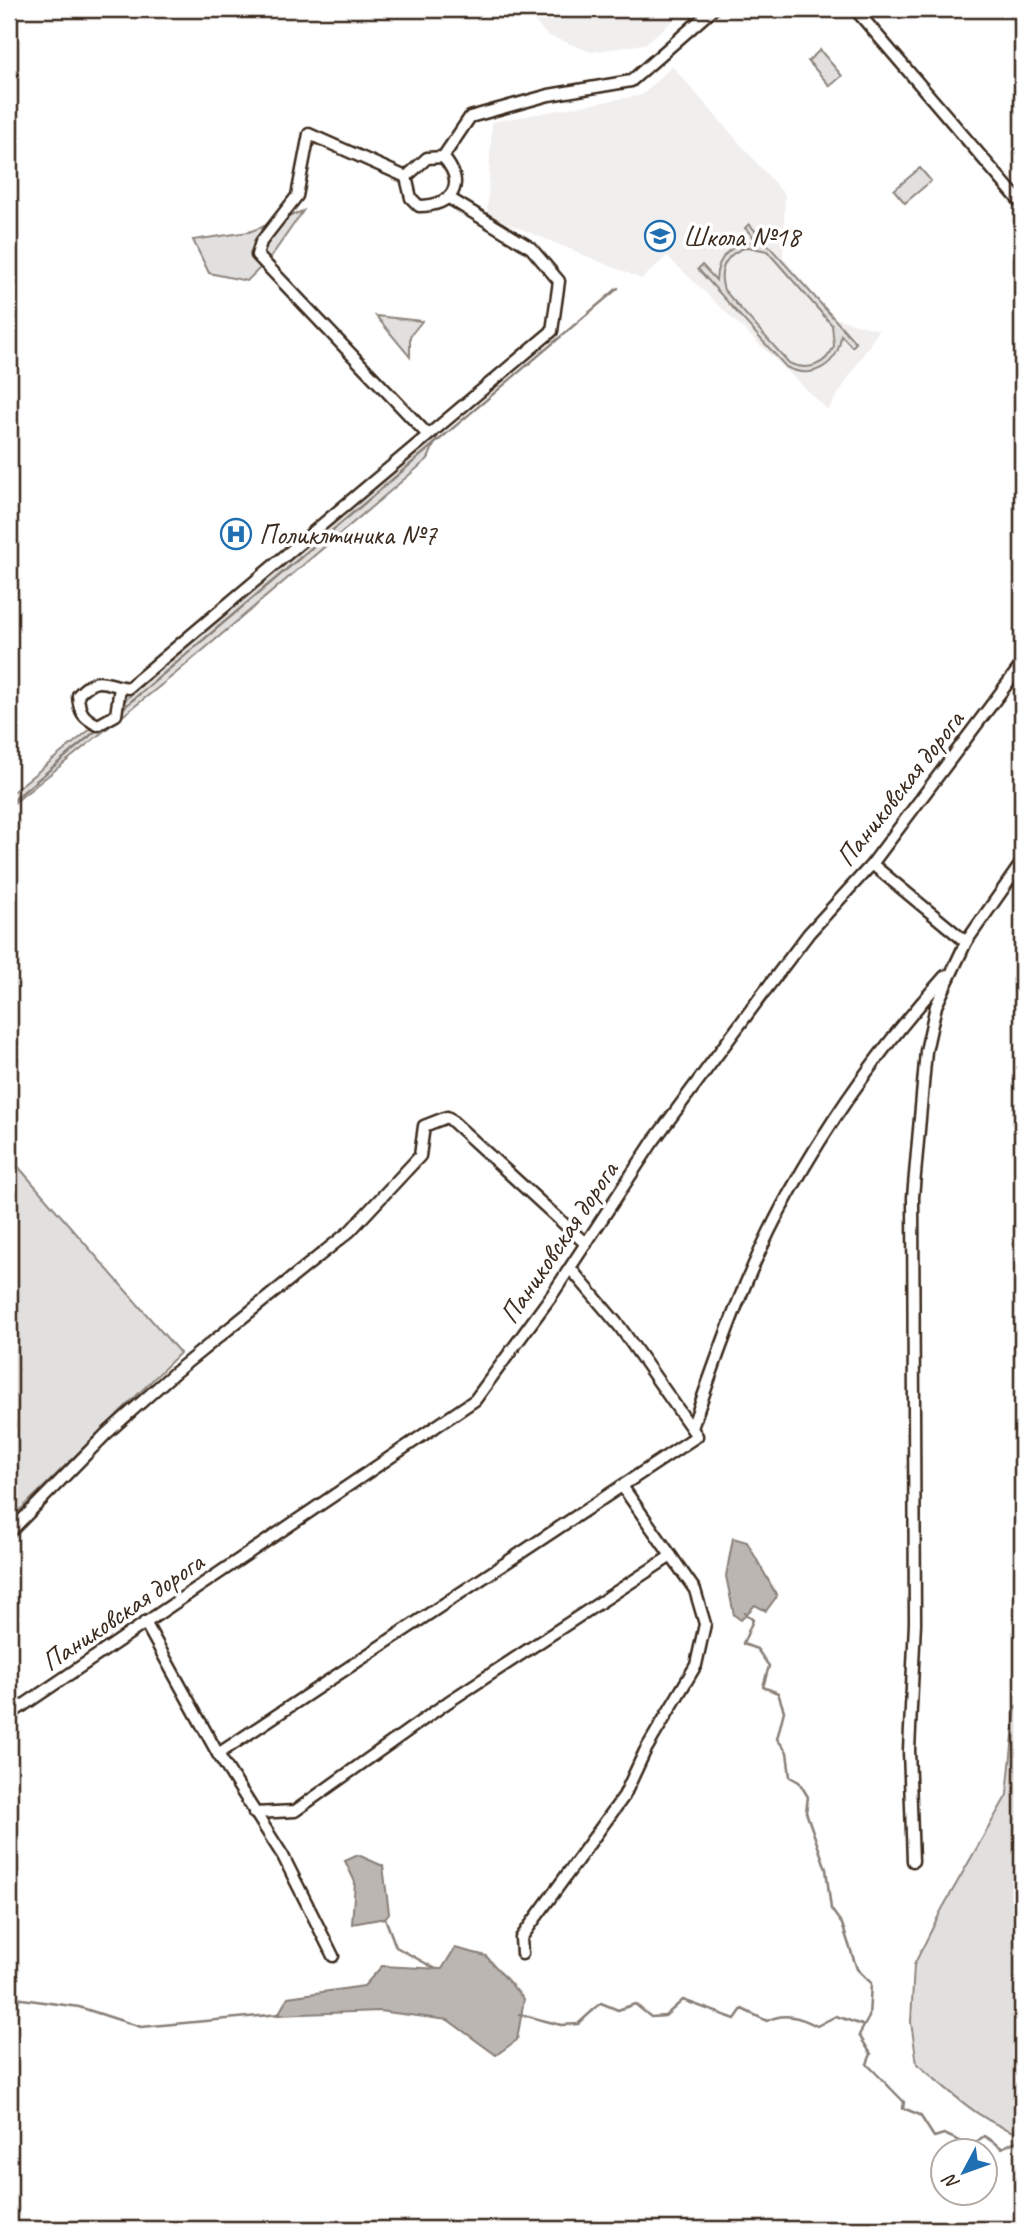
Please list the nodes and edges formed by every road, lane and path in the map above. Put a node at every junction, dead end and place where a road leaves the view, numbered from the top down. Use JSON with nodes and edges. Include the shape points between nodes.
{"nodes":[{"id":1,"x":713,"y":9,"type":"edge"},
{"id":2,"x":855,"y":9,"type":"edge"},
{"id":3,"x":443,"y":157,"type":"junction"},
{"id":4,"x":406,"y":177,"type":"junction"},
{"id":5,"x":1022,"y":187,"type":"edge"},
{"id":6,"x":1008,"y":189,"type":"junction"},
{"id":7,"x":449,"y":198,"type":"junction"},
{"id":8,"x":1022,"y":204,"type":"edge"},
{"id":9,"x":428,"y":435,"type":"junction"},
{"id":10,"x":1022,"y":664,"type":"edge"},
{"id":11,"x":120,"y":687,"type":"junction"},
{"id":12,"x":1022,"y":862,"type":"edge"},
{"id":13,"x":872,"y":864,"type":"junction"},
{"id":14,"x":966,"y":942,"type":"junction"},
{"id":15,"x":950,"y":971,"type":"junction"},
{"id":16,"x":586,"y":1244,"type":"junction"},
{"id":17,"x":570,"y":1268,"type":"junction"},
{"id":18,"x":692,"y":1428,"type":"junction"},
{"id":19,"x":622,"y":1486,"type":"junction"},
{"id":20,"x":9,"y":1533,"type":"edge"},
{"id":21,"x":671,"y":1556,"type":"junction"},
{"id":22,"x":145,"y":1622,"type":"junction"},
{"id":23,"x":9,"y":1715,"type":"edge"},
{"id":24,"x":218,"y":1754,"type":"junction"},
{"id":25,"x":254,"y":1813,"type":"junction"},
{"id":26,"x":913,"y":1861,"type":"dead end"},
{"id":27,"x":522,"y":1954,"type":"dead end"},
{"id":28,"x":333,"y":1956,"type":"dead end"}],
"edges":[{"from":1,"to":3,"type":"street","via":[[631,81],[470,117]]},
{"from":2,"to":6,"type":"street"},
{"from":3,"to":4,"type":"street","via":[[419,162]]},
{"from":3,"to":7,"type":"street","via":[[456,183]]},
{"from":4,"to":7,"type":"street","via":[[411,198],[419,206],[436,206]]},
{"from":4,"to":9,"type":"street","via":[[309,134],[297,196],[261,242],[257,255]]},
{"from":5,"to":6,"type":"street"},
{"from":6,"to":8,"type":"street"},
{"from":7,"to":9,"type":"street","via":[[531,248],[559,281],[552,331]]},
{"from":9,"to":11,"type":"street","via":[[128,688]]},
{"from":10,"to":13,"type":"street","name":"Паниковская дорога"},
{"from":11,"to":11,"type":"street","via":[[101,681],[87,685],[78,695],[79,710],[98,725],[108,720],[116,715]]},
{"from":12,"to":14,"type":"street"},
{"from":13,"to":14,"type":"street"},
{"from":13,"to":16,"type":"street","name":"Паниковская дорога","via":[[809,933],[761,996],[652,1143]]},
{"from":14,"to":15,"type":"street"},
{"from":15,"to":18,"type":"street","via":[[904,1021],[790,1193],[732,1316]]},
{"from":15,"to":26,"type":"street","via":[[926,1051],[913,1196],[915,1623],[909,1750]]},
{"from":16,"to":17,"type":"street","name":"Паниковская дорога"},
{"from":16,"to":20,"type":"street","via":[[450,1119],[424,1126],[421,1156],[350,1231],[174,1373],[106,1434]]},
{"from":17,"to":18,"type":"street","via":[[620,1327]]},
{"from":17,"to":22,"type":"street","name":"Паниковская дорога","via":[[475,1400]]},
{"from":18,"to":19,"type":"street","via":[[697,1436]]},
{"from":19,"to":21,"type":"street"},
{"from":19,"to":24,"type":"street"},
{"from":21,"to":25,"type":"street","via":[[448,1702],[295,1811]]},
{"from":21,"to":27,"type":"street","via":[[695,1590],[705,1624],[696,1665],[624,1796],[521,1938]]},
{"from":22,"to":23,"type":"street","name":"Паниковская дорога"},
{"from":22,"to":24,"type":"street"},
{"from":24,"to":25,"type":"street"},
{"from":25,"to":28,"type":"street","via":[[283,1856]]}]}
